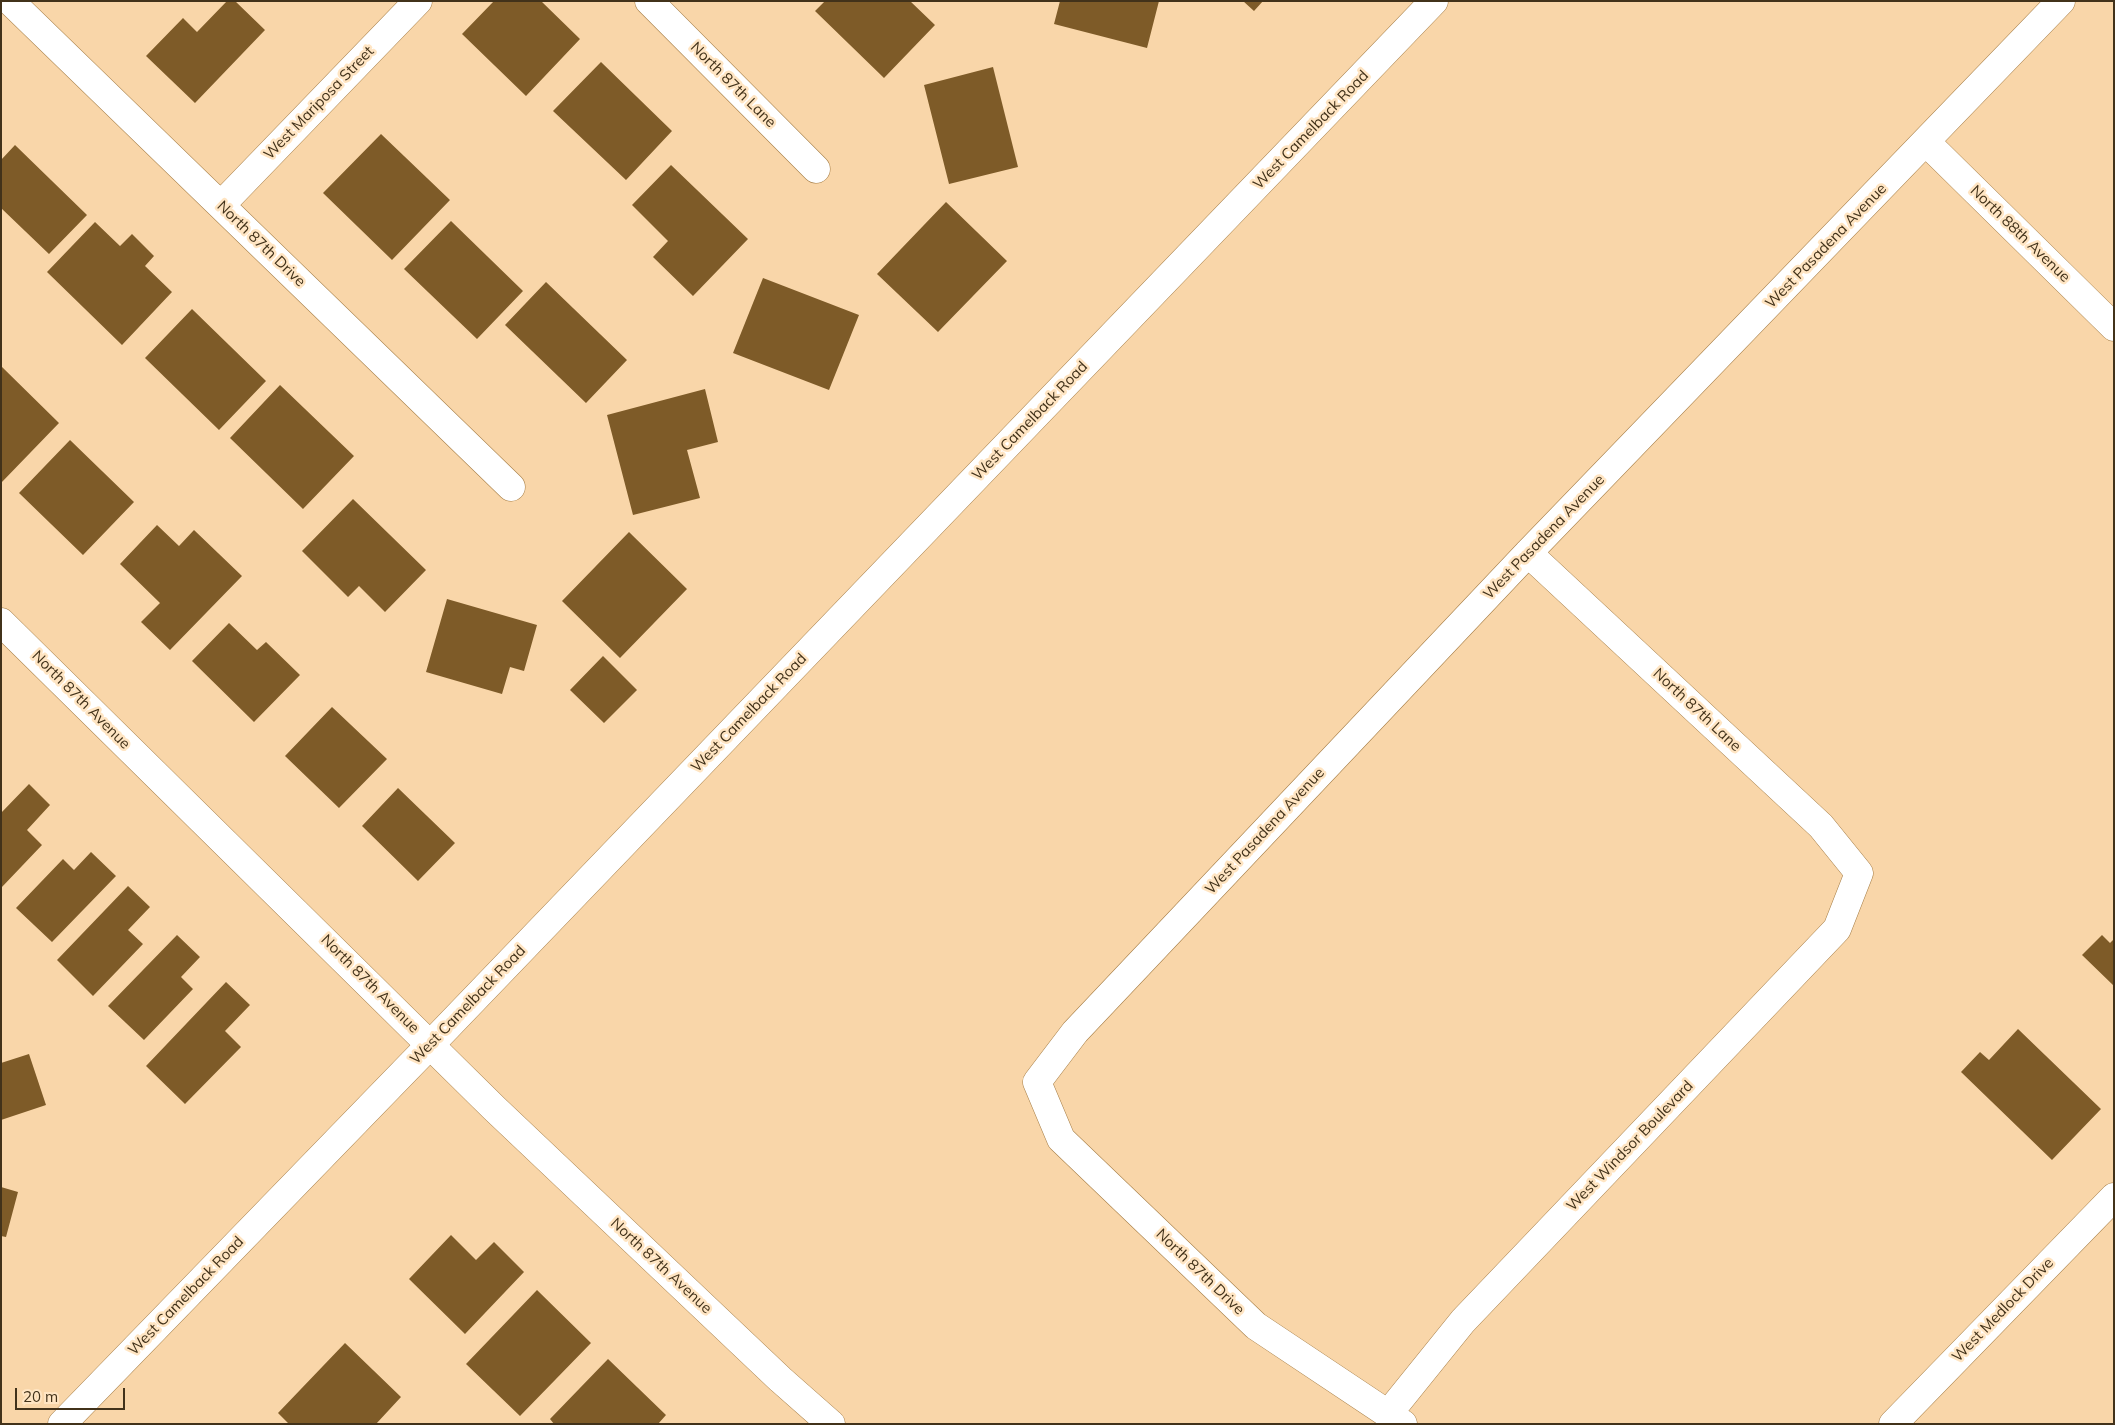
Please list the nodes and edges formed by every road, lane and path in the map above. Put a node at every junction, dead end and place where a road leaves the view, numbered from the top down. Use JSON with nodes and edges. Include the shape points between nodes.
{"nodes":[{"id":1,"x":10,"y":1,"type":"edge"},
{"id":2,"x":418,"y":1,"type":"edge"},
{"id":3,"x":649,"y":1,"type":"edge"},
{"id":4,"x":1434,"y":1,"type":"edge"},
{"id":5,"x":2061,"y":1,"type":"edge"},
{"id":6,"x":1926,"y":142,"type":"junction"},
{"id":7,"x":816,"y":169,"type":"dead end"},
{"id":8,"x":220,"y":205,"type":"junction"},
{"id":9,"x":2114,"y":326,"type":"edge"},
{"id":10,"x":511,"y":487,"type":"dead end"},
{"id":11,"x":1528,"y":553,"type":"junction"},
{"id":12,"x":1,"y":622,"type":"edge"},
{"id":13,"x":1859,"y":873,"type":"joint"},
{"id":14,"x":430,"y":1045,"type":"junction"},
{"id":15,"x":1037,"y":1082,"type":"joint"},
{"id":16,"x":2114,"y":1197,"type":"edge"},
{"id":17,"x":1395,"y":1419,"type":"edge"},
{"id":18,"x":62,"y":1424,"type":"edge"},
{"id":19,"x":831,"y":1424,"type":"edge"},
{"id":20,"x":1893,"y":1424,"type":"edge"}],
"edges":[{"from":1,"to":8,"type":"street","name":"North 87th Drive"},
{"from":2,"to":8,"type":"street","name":"West Mariposa Street"},
{"from":3,"to":7,"type":"street","name":"North 87th Lane"},
{"from":4,"to":14,"type":"street","name":"West Camelback Road"},
{"from":5,"to":6,"type":"street","name":"West Pasadena Avenue"},
{"from":6,"to":9,"type":"street","name":"North 88th Avenue"},
{"from":6,"to":11,"type":"street","name":"West Pasadena Avenue"},
{"from":8,"to":10,"type":"street","name":"North 87th Drive"},
{"from":11,"to":13,"type":"street","name":"North 87th Lane","via":[[1821,826]]},
{"from":11,"to":15,"type":"street","name":"West Pasadena Avenue","via":[[1075,1032]]},
{"from":12,"to":14,"type":"street","name":"North 87th Avenue"},
{"from":13,"to":17,"type":"street","name":"West Windsor Boulevard","via":[[1837,929],[1463,1320]]},
{"from":14,"to":18,"type":"street","name":"West Camelback Road"},
{"from":14,"to":19,"type":"street","name":"North 87th Avenue","via":[[751,1352]]},
{"from":15,"to":17,"type":"street","name":"North 87th Drive","via":[[1061,1138],[1249,1319]]},
{"from":16,"to":20,"type":"street","name":"West Medlock Drive"}]}
